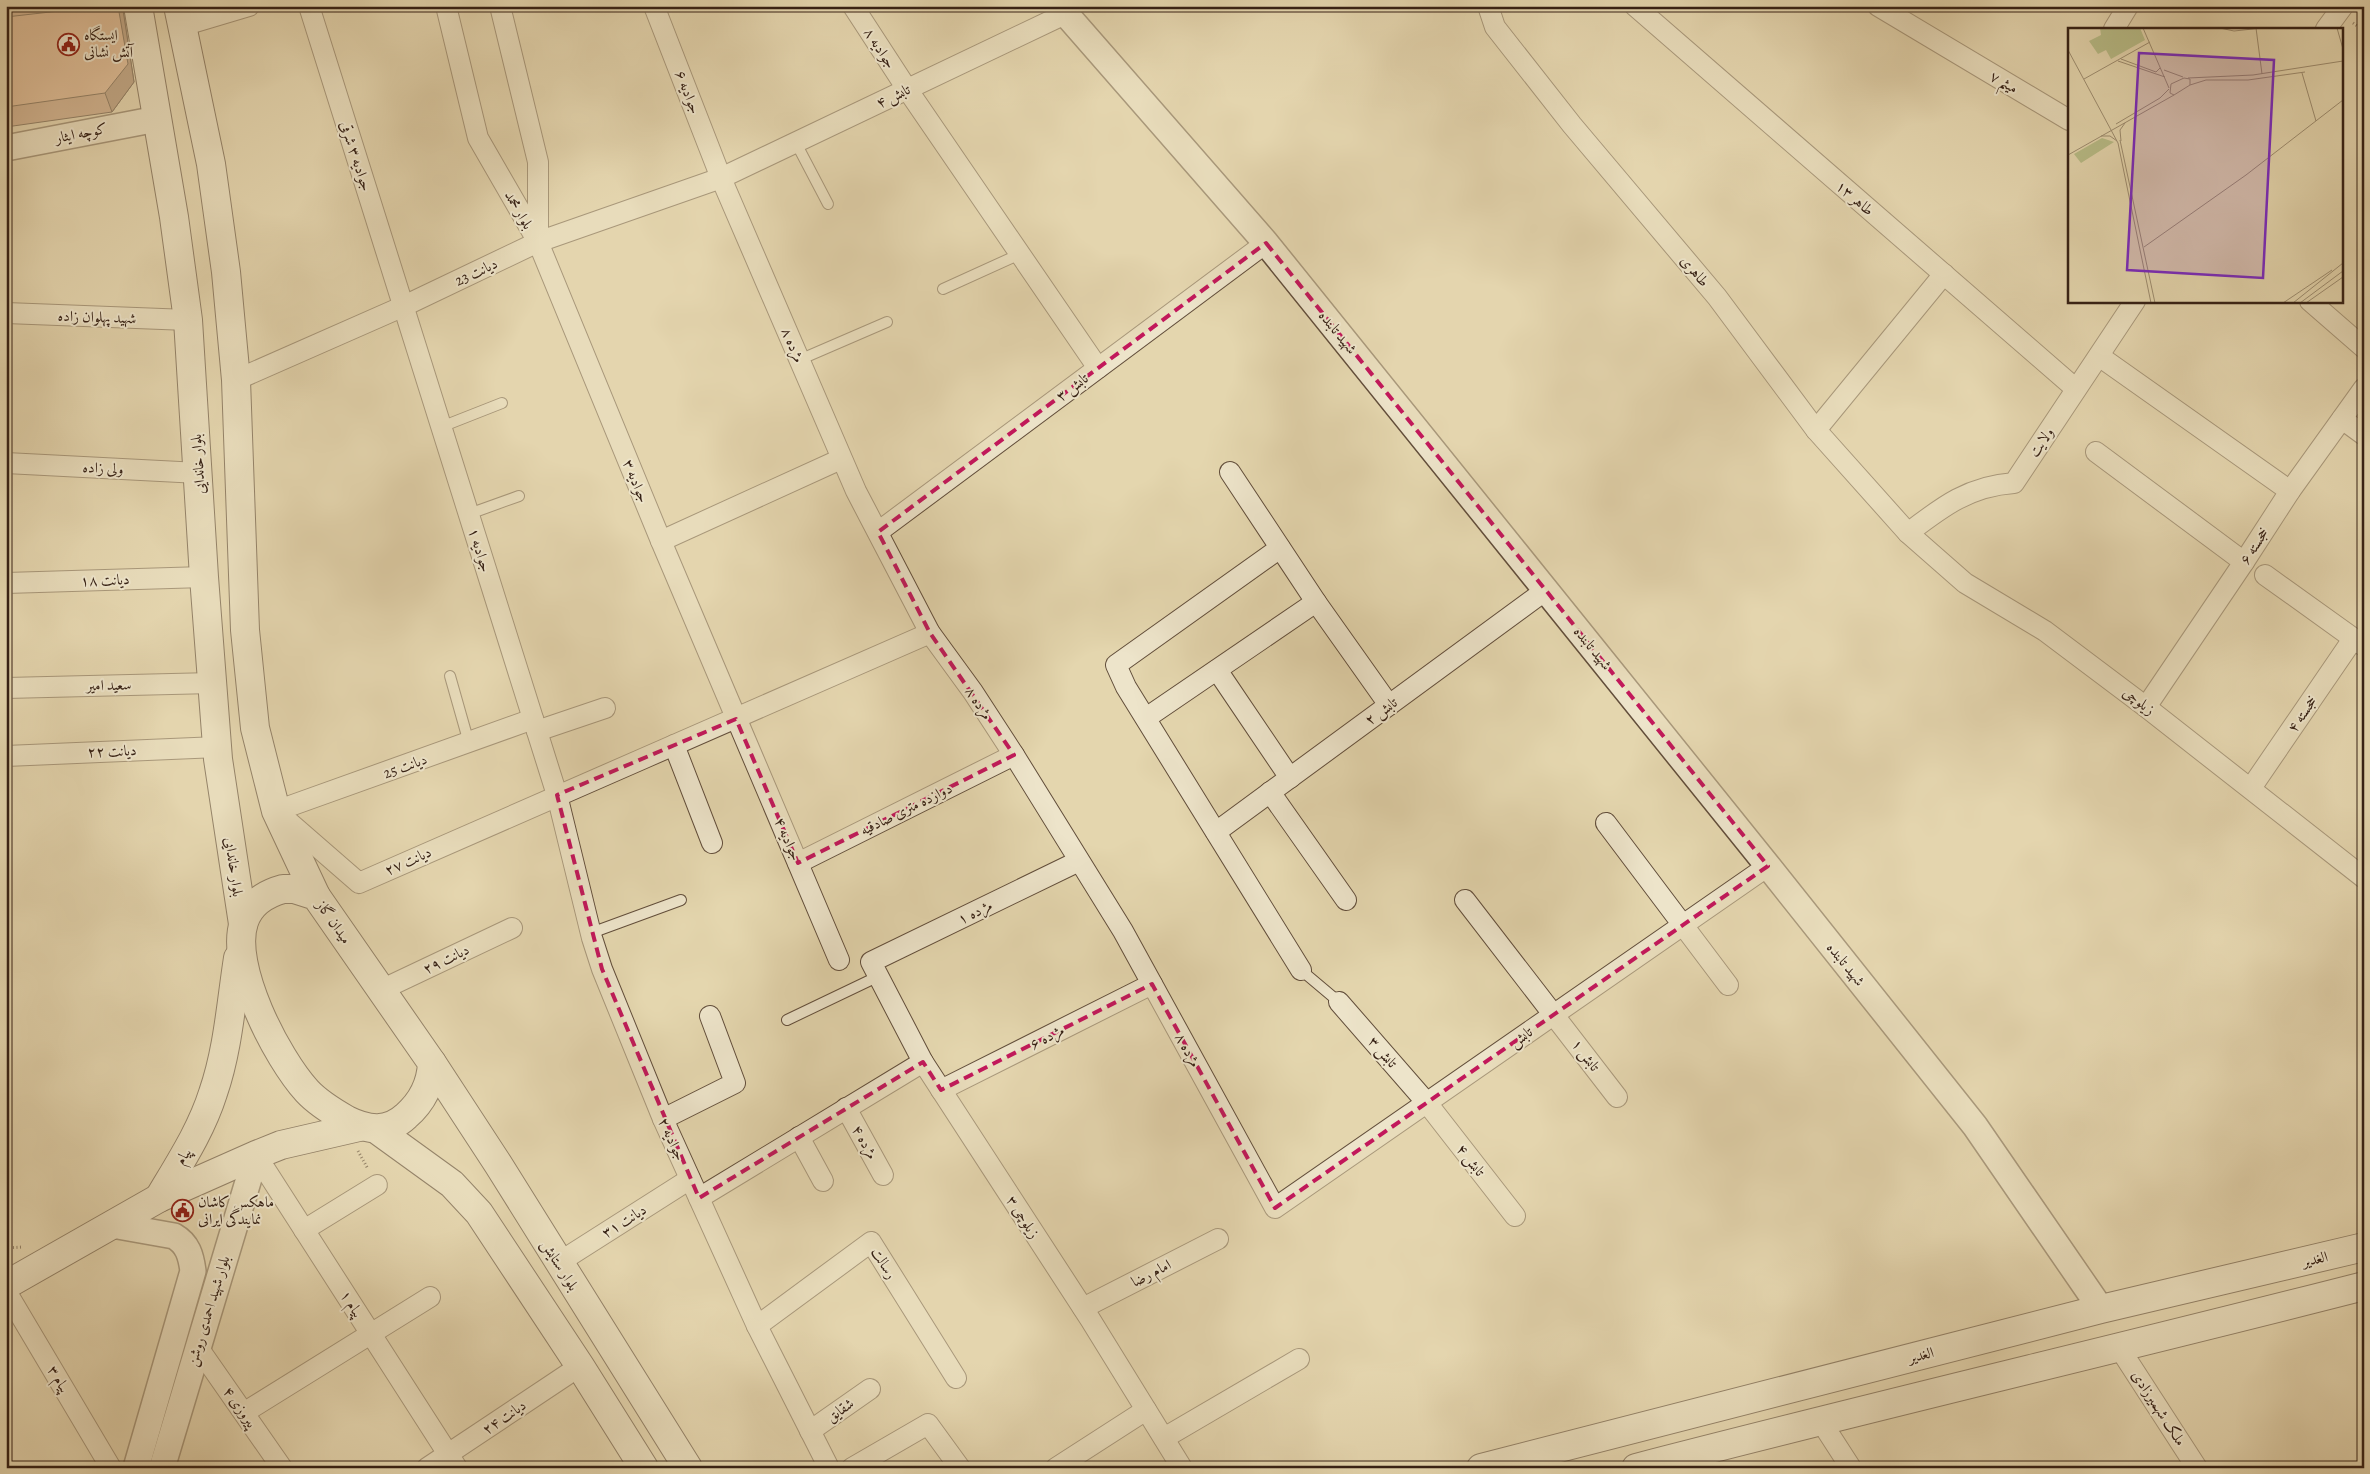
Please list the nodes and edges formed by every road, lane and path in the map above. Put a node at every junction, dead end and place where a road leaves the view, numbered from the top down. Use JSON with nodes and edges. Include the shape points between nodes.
{"nodes":[{"id":1,"x":138,"y":6,"type":"edge"},
{"id":2,"x":249,"y":6,"type":"edge"},
{"id":3,"x":309,"y":6,"type":"edge"},
{"id":4,"x":446,"y":6,"type":"edge"},
{"id":5,"x":500,"y":6,"type":"edge"},
{"id":6,"x":654,"y":6,"type":"edge"},
{"id":7,"x":853,"y":6,"type":"edge"},
{"id":8,"x":1488,"y":6,"type":"edge"},
{"id":9,"x":1635,"y":6,"type":"edge"},
{"id":10,"x":1878,"y":6,"type":"edge"},
{"id":11,"x":2128,"y":6,"type":"edge"},
{"id":12,"x":2343,"y":6,"type":"edge"},
{"id":13,"x":1062,"y":10,"type":"edge"},
{"id":14,"x":180,"y":16,"type":"edge"},
{"id":15,"x":2115,"y":28,"type":"edge"},
{"id":16,"x":2327,"y":28,"type":"edge"},
{"id":17,"x":907,"y":90,"type":"junction"},
{"id":18,"x":2066,"y":111,"type":"edge"},
{"id":19,"x":157,"y":118,"type":"junction"},
{"id":20,"x":796,"y":143,"type":"junction"},
{"id":21,"x":6,"y":148,"type":"edge"},
{"id":22,"x":721,"y":178,"type":"junction"},
{"id":23,"x":828,"y":204,"type":"dead end"},
{"id":24,"x":538,"y":242,"type":"junction"},
{"id":25,"x":1266,"y":243,"type":"junction"},
{"id":26,"x":1020,"y":254,"type":"junction"},
{"id":27,"x":1944,"y":274,"type":"junction"},
{"id":28,"x":943,"y":289,"type":"dead end"},
{"id":29,"x":2135,"y":302,"type":"edge"},
{"id":30,"x":2311,"y":302,"type":"edge"},
{"id":31,"x":404,"y":306,"type":"junction"},
{"id":32,"x":6,"y":313,"type":"edge"},
{"id":33,"x":188,"y":320,"type":"junction"},
{"id":34,"x":886,"y":322,"type":"dead end"},
{"id":35,"x":2364,"y":348,"type":"edge"},
{"id":36,"x":2099,"y":356,"type":"junction"},
{"id":37,"x":799,"y":360,"type":"junction"},
{"id":38,"x":1098,"y":368,"type":"junction"},
{"id":39,"x":236,"y":380,"type":"junction"},
{"id":40,"x":2364,"y":388,"type":"edge"},
{"id":41,"x":2076,"y":389,"type":"junction"},
{"id":42,"x":502,"y":403,"type":"dead end"},
{"id":43,"x":2342,"y":419,"type":"junction"},
{"id":44,"x":442,"y":427,"type":"junction"},
{"id":45,"x":1816,"y":430,"type":"junction"},
{"id":46,"x":2364,"y":435,"type":"edge"},
{"id":47,"x":2096,"y":452,"type":"dead end"},
{"id":48,"x":841,"y":459,"type":"junction"},
{"id":49,"x":6,"y":464,"type":"edge"},
{"id":50,"x":199,"y":472,"type":"junction"},
{"id":51,"x":1230,"y":472,"type":"dead end"},
{"id":52,"x":2290,"y":491,"type":"junction"},
{"id":53,"x":519,"y":496,"type":"dead end"},
{"id":54,"x":469,"y":514,"type":"junction"},
{"id":55,"x":878,"y":532,"type":"junction"},
{"id":56,"x":1908,"y":533,"type":"junction"},
{"id":57,"x":661,"y":541,"type":"junction"},
{"id":58,"x":1280,"y":548,"type":"junction"},
{"id":59,"x":2244,"y":562,"type":"junction"},
{"id":60,"x":2265,"y":575,"type":"dead end"},
{"id":61,"x":204,"y":577,"type":"junction"},
{"id":62,"x":6,"y":583,"type":"edge"},
{"id":63,"x":1546,"y":590,"type":"junction"},
{"id":64,"x":1316,"y":602,"type":"junction"},
{"id":65,"x":930,"y":633,"type":"junction"},
{"id":66,"x":2358,"y":642,"type":"edge"},
{"id":67,"x":1217,"y":670,"type":"junction"},
{"id":68,"x":450,"y":676,"type":"dead end"},
{"id":69,"x":212,"y":683,"type":"junction"},
{"id":70,"x":6,"y":688,"type":"edge"},
{"id":71,"x":1389,"y":705,"type":"junction"},
{"id":72,"x":2146,"y":706,"type":"junction"},
{"id":73,"x":605,"y":708,"type":"dead end"},
{"id":74,"x":1146,"y":718,"type":"junction"},
{"id":75,"x":736,"y":719,"type":"junction"},
{"id":76,"x":535,"y":725,"type":"junction"},
{"id":77,"x":469,"y":743,"type":"junction"},
{"id":78,"x":674,"y":745,"type":"junction"},
{"id":79,"x":218,"y":747,"type":"junction"},
{"id":80,"x":1014,"y":755,"type":"junction"},
{"id":81,"x":6,"y":756,"type":"edge"},
{"id":82,"x":1290,"y":778,"type":"junction"},
{"id":83,"x":2251,"y":788,"type":"junction"},
{"id":84,"x":1270,"y":792,"type":"junction"},
{"id":85,"x":557,"y":794,"type":"junction"},
{"id":86,"x":276,"y":812,"type":"junction"},
{"id":87,"x":1606,"y":823,"type":"dead end"},
{"id":88,"x":1216,"y":832,"type":"junction"},
{"id":89,"x":712,"y":844,"type":"dead end"},
{"id":90,"x":1079,"y":861,"type":"junction"},
{"id":91,"x":798,"y":862,"type":"junction"},
{"id":92,"x":1768,"y":866,"type":"junction"},
{"id":93,"x":2364,"y":878,"type":"edge"},
{"id":94,"x":316,"y":896,"type":"junction"},
{"id":95,"x":682,"y":900,"type":"dead end"},
{"id":96,"x":1346,"y":900,"type":"dead end"},
{"id":97,"x":1465,"y":900,"type":"dead end"},
{"id":98,"x":1682,"y":926,"type":"junction"},
{"id":99,"x":512,"y":928,"type":"dead end"},
{"id":100,"x":242,"y":933,"type":"junction"},
{"id":101,"x":591,"y":933,"type":"junction"},
{"id":102,"x":839,"y":960,"type":"dead end"},
{"id":103,"x":875,"y":969,"type":"junction"},
{"id":104,"x":1301,"y":970,"type":"joint"},
{"id":105,"x":1152,"y":984,"type":"junction"},
{"id":106,"x":1728,"y":985,"type":"dead end"},
{"id":107,"x":381,"y":990,"type":"junction"},
{"id":108,"x":1339,"y":1002,"type":"joint"},
{"id":109,"x":1555,"y":1014,"type":"junction"},
{"id":110,"x":710,"y":1016,"type":"dead end"},
{"id":111,"x":787,"y":1020,"type":"dead end"},
{"id":112,"x":923,"y":1062,"type":"junction"},
{"id":113,"x":432,"y":1063,"type":"junction"},
{"id":114,"x":941,"y":1090,"type":"junction"},
{"id":115,"x":1617,"y":1096,"type":"dead end"},
{"id":116,"x":1427,"y":1103,"type":"junction"},
{"id":117,"x":846,"y":1108,"type":"junction"},
{"id":118,"x":663,"y":1119,"type":"junction"},
{"id":119,"x":360,"y":1129,"type":"junction"},
{"id":120,"x":799,"y":1137,"type":"junction"},
{"id":121,"x":256,"y":1155,"type":"junction"},
{"id":122,"x":883,"y":1175,"type":"dead end"},
{"id":123,"x":690,"y":1179,"type":"junction"},
{"id":124,"x":823,"y":1181,"type":"dead end"},
{"id":125,"x":378,"y":1185,"type":"joint"},
{"id":126,"x":159,"y":1198,"type":"junction"},
{"id":127,"x":699,"y":1198,"type":"junction"},
{"id":128,"x":1275,"y":1208,"type":"joint"},
{"id":129,"x":1515,"y":1216,"type":"dead end"},
{"id":130,"x":112,"y":1225,"type":"junction"},
{"id":131,"x":304,"y":1230,"type":"junction"},
{"id":132,"x":1218,"y":1238,"type":"dead end"},
{"id":133,"x":2364,"y":1248,"type":"edge"},
{"id":134,"x":558,"y":1263,"type":"junction"},
{"id":135,"x":6,"y":1285,"type":"edge"},
{"id":136,"x":2364,"y":1286,"type":"edge"},
{"id":137,"x":6,"y":1291,"type":"edge"},
{"id":138,"x":430,"y":1297,"type":"dead end"},
{"id":139,"x":1083,"y":1308,"type":"junction"},
{"id":140,"x":2101,"y":1310,"type":"junction"},
{"id":141,"x":757,"y":1326,"type":"junction"},
{"id":142,"x":371,"y":1333,"type":"junction"},
{"id":143,"x":197,"y":1346,"type":"junction"},
{"id":144,"x":2120,"y":1349,"type":"junction"},
{"id":145,"x":1299,"y":1359,"type":"dead end"},
{"id":146,"x":580,"y":1366,"type":"junction"},
{"id":147,"x":956,"y":1378,"type":"dead end"},
{"id":148,"x":870,"y":1390,"type":"dead end"},
{"id":149,"x":1146,"y":1410,"type":"junction"},
{"id":150,"x":245,"y":1412,"type":"junction"},
{"id":151,"x":1820,"y":1420,"type":"junction"},
{"id":152,"x":660,"y":1424,"type":"junction"},
{"id":153,"x":159,"y":1431,"type":"junction"},
{"id":154,"x":810,"y":1431,"type":"junction"},
{"id":155,"x":1164,"y":1438,"type":"junction"},
{"id":156,"x":630,"y":1445,"type":"junction"},
{"id":157,"x":453,"y":1461,"type":"edge"},
{"id":158,"x":111,"y":1468,"type":"edge"},
{"id":159,"x":136,"y":1468,"type":"edge"},
{"id":160,"x":162,"y":1468,"type":"edge"},
{"id":161,"x":282,"y":1468,"type":"edge"},
{"id":162,"x":427,"y":1468,"type":"edge"},
{"id":163,"x":644,"y":1468,"type":"edge"},
{"id":164,"x":688,"y":1468,"type":"edge"},
{"id":165,"x":829,"y":1468,"type":"edge"},
{"id":166,"x":852,"y":1468,"type":"edge"},
{"id":167,"x":960,"y":1468,"type":"edge"},
{"id":168,"x":1056,"y":1468,"type":"edge"},
{"id":169,"x":1182,"y":1468,"type":"edge"},
{"id":170,"x":1481,"y":1468,"type":"edge"},
{"id":171,"x":1636,"y":1468,"type":"edge"},
{"id":172,"x":1851,"y":1468,"type":"edge"},
{"id":173,"x":2197,"y":1468,"type":"edge"}],
"edges":[{"from":1,"to":19,"type":"main road","name":"بلوار خاندایی"},
{"from":2,"to":14,"type":"street"},
{"from":3,"to":31,"type":"street","name":"جوادیه ۳ شرقی"},
{"from":4,"to":24,"type":"street","name":"بلوار محمد","via":[[478,138]]},
{"from":5,"to":24,"type":"street","name":"بلوار محمد","via":[[538,162]]},
{"from":6,"to":22,"type":"street","name":"جوادیه ۶"},
{"from":7,"to":17,"type":"street","name":"جوادیه ۸"},
{"from":8,"to":45,"type":"street","name":"طاهری","via":[[1495,27],[1572,125],[1717,297]]},
{"from":9,"to":27,"type":"street","name":"طاهر ۱۳"},
{"from":10,"to":18,"type":"street","name":"میثم ۷","via":[[1950,50]]},
{"from":11,"to":15,"type":"street"},
{"from":12,"to":16,"type":"street"},
{"from":13,"to":17,"type":"street","name":"تابش ۴"},
{"from":13,"to":25,"type":"street","name":"شهید تابنده"},
{"from":14,"to":39,"type":"main road","via":[[211,164]]},
{"from":17,"to":20,"type":"street","name":"تابش ۴"},
{"from":17,"to":26,"type":"street","name":"جوادیه ۸"},
{"from":19,"to":21,"type":"street","name":"کوچه ایثار"},
{"from":19,"to":33,"type":"main road","name":"بلوار خاندایی"},
{"from":20,"to":22,"type":"street","name":"تابش ۴"},
{"from":20,"to":23,"type":"lane"},
{"from":22,"to":24,"type":"street","name":"دیانت 23"},
{"from":22,"to":37,"type":"street","name":"مژده ۸"},
{"from":24,"to":31,"type":"street","name":"دیانت 23"},
{"from":24,"to":57,"type":"street","name":"جوادیه ۳"},
{"from":25,"to":38,"type":"street","name":"تابش ۳"},
{"from":25,"to":63,"type":"street","name":"شهید تابنده"},
{"from":26,"to":28,"type":"lane"},
{"from":26,"to":38,"type":"street","name":"جوادیه ۸"},
{"from":27,"to":41,"type":"street","name":"طاهر ۱۳"},
{"from":27,"to":45,"type":"street"},
{"from":29,"to":36,"type":"street","name":"ولایت"},
{"from":30,"to":35,"type":"street"},
{"from":31,"to":39,"type":"street","name":"دیانت 23"},
{"from":31,"to":44,"type":"street","name":"جوادیه ۱"},
{"from":32,"to":33,"type":"street","name":"شهید پهلوان زاده"},
{"from":33,"to":50,"type":"main road","name":"بلوار خاندایی"},
{"from":34,"to":37,"type":"lane"},
{"from":36,"to":41,"type":"street","name":"ولایت"},
{"from":36,"to":52,"type":"street"},
{"from":37,"to":48,"type":"street","name":"مژده ۸"},
{"from":38,"to":55,"type":"street","name":"تابش ۳"},
{"from":39,"to":86,"type":"main road","via":[[250,695]]},
{"from":40,"to":43,"type":"street","name":"خجسته ۶"},
{"from":41,"to":56,"type":"street","name":"ولایت","via":[[2014,483],[1993,484],[1968,492],[1943,506]]},
{"from":42,"to":44,"type":"lane"},
{"from":43,"to":46,"type":"street"},
{"from":43,"to":52,"type":"street","name":"خجسته ۶"},
{"from":44,"to":54,"type":"street","name":"جوادیه ۱"},
{"from":45,"to":56,"type":"street","name":"طاهری"},
{"from":47,"to":59,"type":"street"},
{"from":48,"to":55,"type":"street","name":"مژده ۸"},
{"from":48,"to":57,"type":"street"},
{"from":49,"to":50,"type":"street","name":"ولی زاده"},
{"from":50,"to":61,"type":"main road","name":"بلوار خاندایی"},
{"from":51,"to":58,"type":"street"},
{"from":52,"to":59,"type":"street","name":"خجسته ۶"},
{"from":53,"to":54,"type":"lane"},
{"from":54,"to":76,"type":"street","name":"جوادیه ۱"},
{"from":55,"to":65,"type":"street","name":"مژده ۸"},
{"from":56,"to":72,"type":"street","name":"زیلوچی","via":[[1965,583],[2045,631]]},
{"from":57,"to":75,"type":"street","name":"جوادیه ۳"},
{"from":58,"to":64,"type":"street"},
{"from":58,"to":74,"type":"street","via":[[1116,666]]},
{"from":59,"to":72,"type":"street","name":"خجسته ۶"},
{"from":60,"to":66,"type":"street"},
{"from":61,"to":62,"type":"street","name":"دیانت ۱۸"},
{"from":61,"to":69,"type":"main road","name":"بلوار خاندایی"},
{"from":63,"to":71,"type":"street","name":"تابش ۲"},
{"from":63,"to":92,"type":"street","name":"شهید تابنده"},
{"from":64,"to":67,"type":"street"},
{"from":64,"to":71,"type":"street"},
{"from":65,"to":75,"type":"street"},
{"from":65,"to":80,"type":"street","name":"مژده ۸"},
{"from":66,"to":83,"type":"street","name":"خجسته ۴"},
{"from":67,"to":74,"type":"street"},
{"from":67,"to":82,"type":"street"},
{"from":68,"to":77,"type":"lane"},
{"from":69,"to":70,"type":"street","name":"سعید امیر"},
{"from":69,"to":79,"type":"main road","name":"بلوار خاندایی"},
{"from":71,"to":82,"type":"street","name":"تابش ۲"},
{"from":72,"to":83,"type":"street","name":"زیلوچی"},
{"from":73,"to":76,"type":"street","name":"دیانت 25"},
{"from":74,"to":88,"type":"street"},
{"from":75,"to":78,"type":"street"},
{"from":75,"to":91,"type":"street","name":"جوادیه ۴"},
{"from":76,"to":77,"type":"street","name":"دیانت 25"},
{"from":76,"to":85,"type":"street","name":"جوادیه ۱"},
{"from":77,"to":86,"type":"street","name":"دیانت 25"},
{"from":78,"to":85,"type":"street"},
{"from":78,"to":89,"type":"street"},
{"from":79,"to":81,"type":"street","name":"دیانت ۲۲"},
{"from":79,"to":100,"type":"main road","name":"بلوار خاندایی"},
{"from":80,"to":90,"type":"street","name":"مژده ۸"},
{"from":80,"to":91,"type":"street","name":"دوازده متری صادقیه"},
{"from":82,"to":84,"type":"street","name":"تابش ۲"},
{"from":83,"to":93,"type":"street","name":"زیلوچی"},
{"from":84,"to":88,"type":"street","name":"تابش ۲"},
{"from":84,"to":96,"type":"street"},
{"from":85,"to":86,"type":"street","name":"دیانت ۲۷","via":[[359,883]]},
{"from":85,"to":101,"type":"street","name":"جوادیه ۲"},
{"from":86,"to":94,"type":"main road"},
{"from":87,"to":98,"type":"street"},
{"from":88,"to":104,"type":"street"},
{"from":90,"to":103,"type":"street","name":"مژده ۱"},
{"from":90,"to":105,"type":"street","name":"مژده ۸"},
{"from":91,"to":102,"type":"street","name":"جوادیه ۴"},
{"from":92,"to":98,"type":"street","name":"تابش"},
{"from":92,"to":140,"type":"street","name":"شهید تابنده","via":[[1975,1126]]},
{"from":94,"to":100,"type":"main road","name":"میدان گاز","via":[[294,889],[271,892],[252,906]]},
{"from":94,"to":107,"type":"main road","name":"میدان گاز"},
{"from":95,"to":101,"type":"lane"},
{"from":97,"to":109,"type":"street"},
{"from":98,"to":106,"type":"street"},
{"from":98,"to":109,"type":"street","name":"تابش"},
{"from":99,"to":107,"type":"street","name":"دیانت ۲۹"},
{"from":100,"to":119,"type":"main road","via":[[253,996],[285,1062],[308,1092]]},
{"from":100,"to":126,"type":"main road","name":"پیام","via":[[221,1067],[213,1093],[200,1127]]},
{"from":101,"to":118,"type":"street","name":"جوادیه ۲","via":[[615,1005]]},
{"from":103,"to":111,"type":"lane"},
{"from":103,"to":112,"type":"street","name":"زیلوچی ۳"},
{"from":104,"to":108,"type":"lane"},
{"from":105,"to":114,"type":"street","name":"مژده ۶"},
{"from":105,"to":128,"type":"street","name":"مژده ۸"},
{"from":107,"to":113,"type":"main road","name":"میدان گاز"},
{"from":108,"to":116,"type":"street","name":"تابش ۳"},
{"from":109,"to":115,"type":"street","name":"تابش ۱"},
{"from":109,"to":116,"type":"street","name":"تابش"},
{"from":110,"to":118,"type":"street","via":[[735,1083]]},
{"from":112,"to":114,"type":"street","name":"زیلوچی ۳"},
{"from":112,"to":117,"type":"street"},
{"from":113,"to":119,"type":"main road","via":[[427,1088],[413,1110],[388,1127]]},
{"from":113,"to":134,"type":"main road","name":"بلوار ستایش"},
{"from":114,"to":139,"type":"street","name":"زیلوچی ۳"},
{"from":116,"to":128,"type":"street","name":"تابش"},
{"from":116,"to":129,"type":"street","name":"تابش ۴"},
{"from":117,"to":120,"type":"street"},
{"from":117,"to":122,"type":"street","name":"مژده ۴"},
{"from":118,"to":123,"type":"street","name":"جوادیه ۲"},
{"from":119,"to":121,"type":"main road","via":[[281,1145]]},
{"from":119,"to":125,"type":"path"},
{"from":119,"to":146,"type":"main road","via":[[452,1184],[479,1213]]},
{"from":120,"to":124,"type":"street"},
{"from":120,"to":127,"type":"street"},
{"from":121,"to":126,"type":"main road"},
{"from":121,"to":131,"type":"street","name":"پیام ۱"},
{"from":121,"to":143,"type":"street","name":"بلوار شهید احمدی روشن"},
{"from":123,"to":127,"type":"street","name":"جوادیه ۲"},
{"from":123,"to":134,"type":"street","name":"دیانت ۳۱"},
{"from":125,"to":131,"type":"street"},
{"from":126,"to":130,"type":"main road"},
{"from":127,"to":141,"type":"street","name":"جوادیه ۲"},
{"from":130,"to":135,"type":"main road"},
{"from":130,"to":153,"type":"street","name":"بلوار شهید احمدی روشن","via":[[174,1236],[183,1241],[192,1260],[193,1271]]},
{"from":131,"to":142,"type":"street","name":"پیام ۱"},
{"from":132,"to":139,"type":"street","name":"امام رضا"},
{"from":133,"to":140,"type":"main road","name":"الغدیر"},
{"from":134,"to":152,"type":"main road","name":"بلوار ستایش"},
{"from":136,"to":144,"type":"main road"},
{"from":137,"to":158,"type":"street","name":"پیام ۳"},
{"from":138,"to":142,"type":"street"},
{"from":139,"to":149,"type":"street","name":"زیلوچی ۳"},
{"from":140,"to":170,"type":"main road","name":"الغدیر"},
{"from":141,"to":147,"type":"street","name":"رسالت","via":[[871,1242]]},
{"from":141,"to":154,"type":"street","name":"جوادیه ۲"},
{"from":142,"to":150,"type":"street"},
{"from":142,"to":157,"type":"street","name":"پیام ۱"},
{"from":143,"to":150,"type":"street","name":"پیروزی ۴"},
{"from":143,"to":153,"type":"street","name":"بلوار شهید احمدی روشن"},
{"from":144,"to":151,"type":"main road"},
{"from":144,"to":173,"type":"street","name":"ملک شهمیرزادی"},
{"from":145,"to":155,"type":"street"},
{"from":146,"to":156,"type":"main road"},
{"from":146,"to":157,"type":"street","name":"دیانت ۲۴"},
{"from":148,"to":154,"type":"street","name":"شقایق"},
{"from":149,"to":155,"type":"street","name":"زیلوچی ۳"},
{"from":149,"to":168,"type":"street"},
{"from":150,"to":161,"type":"street","name":"پیروزی ۴"},
{"from":151,"to":171,"type":"main road"},
{"from":151,"to":172,"type":"street"},
{"from":152,"to":156,"type":"main road"},
{"from":152,"to":164,"type":"main road","name":"بلوار ستایش"},
{"from":153,"to":159,"type":"street","name":"بلوار شهید احمدی روشن"},
{"from":153,"to":160,"type":"street","name":"بلوار شهید احمدی روشن"},
{"from":154,"to":165,"type":"street","name":"جوادیه ۲"},
{"from":155,"to":169,"type":"street","name":"زیلوچی ۳"},
{"from":156,"to":163,"type":"main road"},
{"from":157,"to":162,"type":"street","name":"دیانت ۲۴"},
{"from":166,"to":167,"type":"street","via":[[928,1424]]}]}
